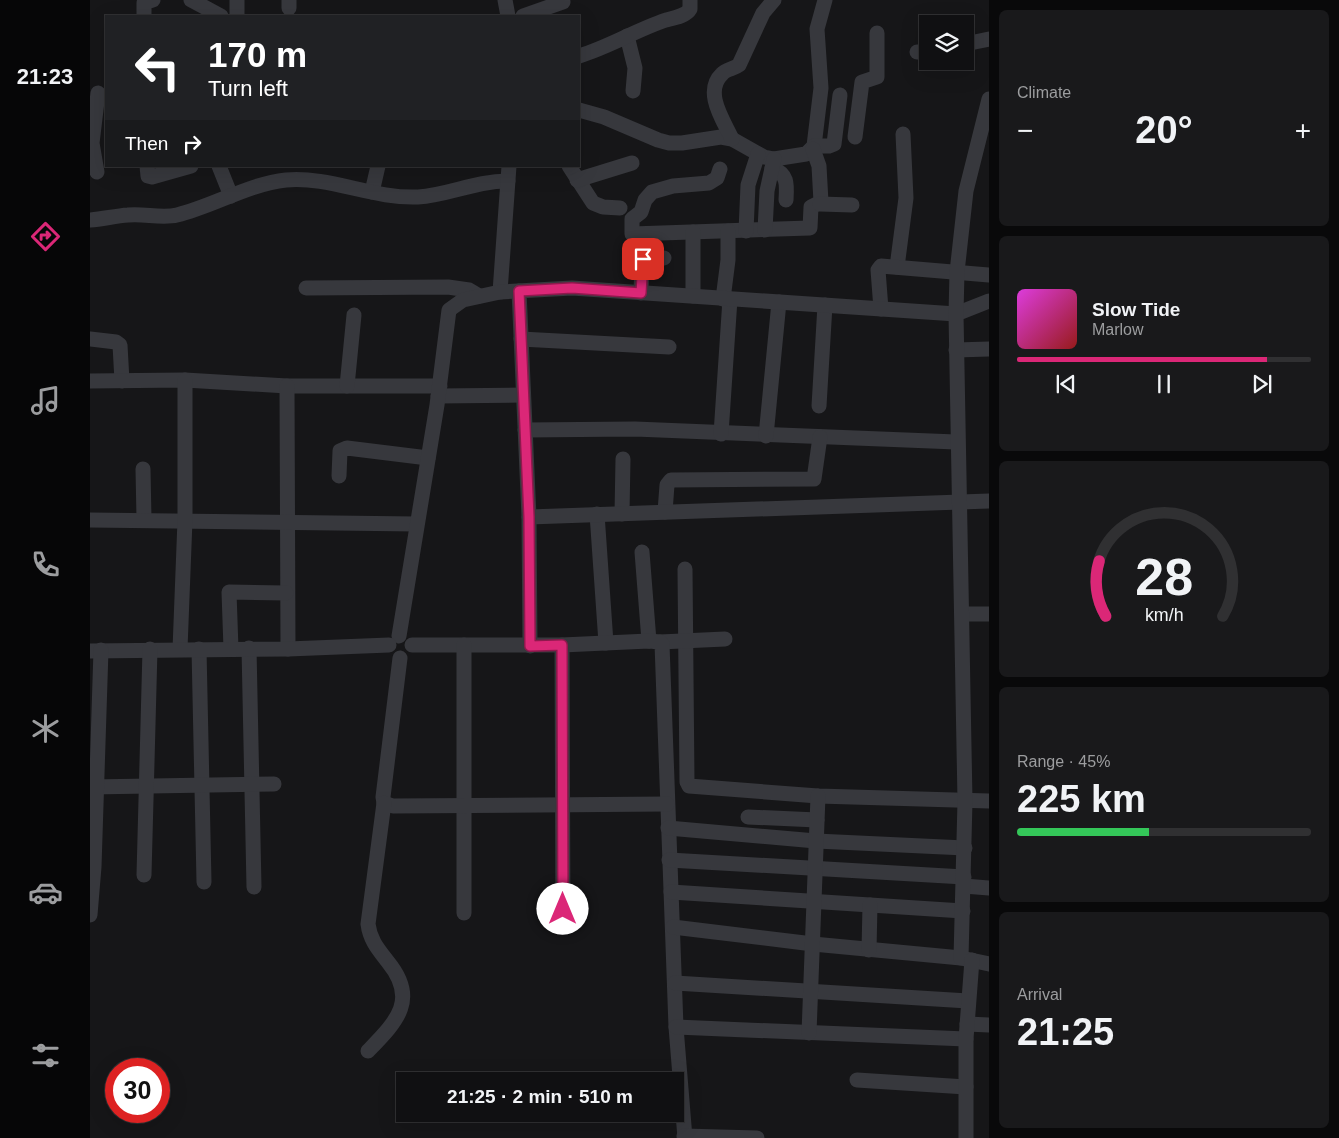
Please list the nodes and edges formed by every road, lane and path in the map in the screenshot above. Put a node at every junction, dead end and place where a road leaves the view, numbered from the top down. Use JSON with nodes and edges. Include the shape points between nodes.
{"nodes":[{"id":1,"x":153,"y":0,"type":"edge"},
{"id":2,"x":191,"y":0,"type":"edge"},
{"id":3,"x":237,"y":0,"type":"edge"},
{"id":4,"x":505,"y":0,"type":"edge"},
{"id":5,"x":690,"y":0,"type":"edge"},
{"id":6,"x":774,"y":0,"type":"edge"},
{"id":7,"x":825,"y":0,"type":"edge"},
{"id":8,"x":564,"y":6,"type":"edge"},
{"id":9,"x":144,"y":15,"type":"edge"},
{"id":10,"x":219,"y":15,"type":"edge"},
{"id":11,"x":237,"y":15,"type":"edge"},
{"id":12,"x":508,"y":15,"type":"edge"},
{"id":13,"x":526,"y":15,"type":"edge"},
{"id":14,"x":878,"y":32,"type":"dead end"},
{"id":15,"x":627,"y":36,"type":"junction"},
{"id":16,"x":989,"y":39,"type":"edge"},
{"id":17,"x":974,"y":42,"type":"edge"},
{"id":18,"x":580,"y":56,"type":"edge"},
{"id":19,"x":821,"y":88,"type":"junction"},
{"id":20,"x":634,"y":90,"type":"dead end"},
{"id":21,"x":98,"y":93,"type":"edge"},
{"id":22,"x":840,"y":95,"type":"junction"},
{"id":23,"x":989,"y":99,"type":"edge"},
{"id":24,"x":859,"y":103,"type":"junction"},
{"id":25,"x":580,"y":110,"type":"edge"},
{"id":26,"x":904,"y":134,"type":"dead end"},
{"id":27,"x":856,"y":137,"type":"dead end"},
{"id":28,"x":732,"y":139,"type":"junction"},
{"id":29,"x":814,"y":148,"type":"junction"},
{"id":30,"x":758,"y":154,"type":"junction"},
{"id":31,"x":632,"y":163,"type":"dead end"},
{"id":32,"x":773,"y":163,"type":"junction"},
{"id":33,"x":147,"y":167,"type":"edge"},
{"id":34,"x":187,"y":167,"type":"edge"},
{"id":35,"x":219,"y":167,"type":"edge"},
{"id":36,"x":378,"y":167,"type":"edge"},
{"id":37,"x":570,"y":167,"type":"edge"},
{"id":38,"x":720,"y":169,"type":"dead end"},
{"id":39,"x":96,"y":172,"type":"dead end"},
{"id":40,"x":314,"y":174,"type":"edge"},
{"id":41,"x":508,"y":174,"type":"edge"},
{"id":42,"x":577,"y":180,"type":"junction"},
{"id":43,"x":372,"y":192,"type":"junction"},
{"id":44,"x":231,"y":196,"type":"junction"},
{"id":45,"x":786,"y":200,"type":"dead end"},
{"id":46,"x":820,"y":204,"type":"junction"},
{"id":47,"x":852,"y":205,"type":"dead end"},
{"id":48,"x":620,"y":208,"type":"dead end"},
{"id":49,"x":90,"y":220,"type":"edge"},
{"id":50,"x":765,"y":230,"type":"junction"},
{"id":51,"x":728,"y":231,"type":"junction"},
{"id":52,"x":746,"y":231,"type":"junction"},
{"id":53,"x":693,"y":232,"type":"junction"},
{"id":54,"x":664,"y":258,"type":"dead end"},
{"id":55,"x":897,"y":266,"type":"junction"},
{"id":56,"x":957,"y":272,"type":"junction"},
{"id":57,"x":989,"y":275,"type":"edge"},
{"id":58,"x":306,"y":288,"type":"dead end"},
{"id":59,"x":519,"y":291,"type":"junction"},
{"id":60,"x":500,"y":292,"type":"junction"},
{"id":61,"x":641,"y":293,"type":"junction"},
{"id":62,"x":479,"y":296,"type":"junction"},
{"id":63,"x":693,"y":296,"type":"junction"},
{"id":64,"x":726,"y":299,"type":"junction"},
{"id":65,"x":779,"y":302,"type":"junction"},
{"id":66,"x":987,"y":303,"type":"edge"},
{"id":67,"x":825,"y":305,"type":"junction"},
{"id":68,"x":881,"y":309,"type":"junction"},
{"id":69,"x":956,"y":314,"type":"junction"},
{"id":70,"x":354,"y":315,"type":"dead end"},
{"id":71,"x":90,"y":339,"type":"edge"},
{"id":72,"x":521,"y":339,"type":"junction"},
{"id":73,"x":668,"y":347,"type":"dead end"},
{"id":74,"x":989,"y":348,"type":"edge"},
{"id":75,"x":956,"y":350,"type":"junction"},
{"id":76,"x":185,"y":380,"type":"junction"},
{"id":77,"x":90,"y":381,"type":"edge"},
{"id":78,"x":122,"y":381,"type":"junction"},
{"id":79,"x":287,"y":386,"type":"junction"},
{"id":80,"x":348,"y":386,"type":"junction"},
{"id":81,"x":439,"y":392,"type":"junction"},
{"id":82,"x":524,"y":395,"type":"junction"},
{"id":83,"x":819,"y":406,"type":"dead end"},
{"id":84,"x":525,"y":430,"type":"junction"},
{"id":85,"x":720,"y":434,"type":"junction"},
{"id":86,"x":766,"y":436,"type":"junction"},
{"id":87,"x":820,"y":438,"type":"junction"},
{"id":88,"x":956,"y":442,"type":"junction"},
{"id":89,"x":428,"y":458,"type":"junction"},
{"id":90,"x":623,"y":459,"type":"dead end"},
{"id":91,"x":143,"y":469,"type":"dead end"},
{"id":92,"x":339,"y":476,"type":"dead end"},
{"id":93,"x":989,"y":501,"type":"edge"},
{"id":94,"x":960,"y":503,"type":"junction"},
{"id":95,"x":666,"y":512,"type":"junction"},
{"id":96,"x":597,"y":514,"type":"junction"},
{"id":97,"x":622,"y":514,"type":"junction"},
{"id":98,"x":529,"y":517,"type":"junction"},
{"id":99,"x":90,"y":520,"type":"edge"},
{"id":100,"x":144,"y":520,"type":"junction"},
{"id":101,"x":185,"y":520,"type":"junction"},
{"id":102,"x":286,"y":523,"type":"junction"},
{"id":103,"x":416,"y":524,"type":"junction"},
{"id":104,"x":642,"y":552,"type":"dead end"},
{"id":105,"x":685,"y":569,"type":"dead end"},
{"id":106,"x":286,"y":593,"type":"junction"},
{"id":107,"x":962,"y":614,"type":"junction"},
{"id":108,"x":989,"y":614,"type":"edge"},
{"id":109,"x":725,"y":639,"type":"dead end"},
{"id":110,"x":394,"y":640,"type":"junction"},
{"id":111,"x":686,"y":640,"type":"junction"},
{"id":112,"x":655,"y":642,"type":"junction"},
{"id":113,"x":606,"y":643,"type":"junction"},
{"id":114,"x":412,"y":645,"type":"junction"},
{"id":115,"x":464,"y":645,"type":"junction"},
{"id":116,"x":562,"y":645,"type":"junction"},
{"id":117,"x":530,"y":646,"type":"junction"},
{"id":118,"x":249,"y":648,"type":"junction"},
{"id":119,"x":150,"y":649,"type":"junction"},
{"id":120,"x":180,"y":649,"type":"junction"},
{"id":121,"x":199,"y":649,"type":"junction"},
{"id":122,"x":231,"y":649,"type":"junction"},
{"id":123,"x":288,"y":649,"type":"junction"},
{"id":124,"x":96,"y":651,"type":"edge"},
{"id":125,"x":400,"y":658,"type":"junction"},
{"id":126,"x":252,"y":784,"type":"junction"},
{"id":127,"x":274,"y":784,"type":"dead end"},
{"id":128,"x":145,"y":785,"type":"junction"},
{"id":129,"x":200,"y":785,"type":"junction"},
{"id":130,"x":94,"y":787,"type":"edge"},
{"id":131,"x":818,"y":796,"type":"junction"},
{"id":132,"x":965,"y":801,"type":"junction"},
{"id":133,"x":989,"y":801,"type":"edge"},
{"id":134,"x":384,"y":803,"type":"junction"},
{"id":135,"x":667,"y":804,"type":"junction"},
{"id":136,"x":564,"y":806,"type":"junction"},
{"id":137,"x":464,"y":807,"type":"junction"},
{"id":138,"x":748,"y":817,"type":"dead end"},
{"id":139,"x":817,"y":820,"type":"junction"},
{"id":140,"x":668,"y":828,"type":"junction"},
{"id":141,"x":816,"y":840,"type":"junction"},
{"id":142,"x":965,"y":848,"type":"junction"},
{"id":143,"x":670,"y":860,"type":"junction"},
{"id":144,"x":815,"y":869,"type":"junction"},
{"id":145,"x":144,"y":875,"type":"dead end"},
{"id":146,"x":204,"y":882,"type":"dead end"},
{"id":147,"x":964,"y":882,"type":"junction"},
{"id":148,"x":254,"y":887,"type":"dead end"},
{"id":149,"x":989,"y":888,"type":"edge"},
{"id":150,"x":671,"y":892,"type":"junction"},
{"id":151,"x":815,"y":902,"type":"junction"},
{"id":152,"x":870,"y":905,"type":"junction"},
{"id":153,"x":963,"y":911,"type":"junction"},
{"id":154,"x":464,"y":914,"type":"dead end"},
{"id":155,"x":90,"y":915,"type":"edge"},
{"id":156,"x":563,"y":927,"type":"dead end"},
{"id":157,"x":673,"y":927,"type":"junction"},
{"id":158,"x":813,"y":944,"type":"junction"},
{"id":159,"x":869,"y":950,"type":"junction"},
{"id":160,"x":966,"y":959,"type":"junction"},
{"id":161,"x":989,"y":964,"type":"edge"},
{"id":162,"x":675,"y":983,"type":"junction"},
{"id":163,"x":810,"y":992,"type":"junction"},
{"id":164,"x":968,"y":1001,"type":"junction"},
{"id":165,"x":967,"y":1024,"type":"junction"},
{"id":166,"x":989,"y":1025,"type":"edge"},
{"id":167,"x":676,"y":1027,"type":"junction"},
{"id":168,"x":809,"y":1032,"type":"junction"},
{"id":169,"x":966,"y":1039,"type":"junction"},
{"id":170,"x":368,"y":1051,"type":"dead end"},
{"id":171,"x":857,"y":1080,"type":"dead end"},
{"id":172,"x":966,"y":1087,"type":"junction"},
{"id":173,"x":684,"y":1137,"type":"edge"},
{"id":174,"x":757,"y":1138,"type":"edge"},
{"id":175,"x":961,"y":1138,"type":"edge"}],
"edges":[{"from":1,"to":9,"type":"street","via":[[144,2]]},
{"from":2,"to":10,"type":"street"},
{"from":3,"to":11,"type":"street"},
{"from":4,"to":12,"type":"street"},
{"from":5,"to":15,"type":"street","via":[[690,9],[684,14]]},
{"from":6,"to":28,"type":"street","via":[[763,13],[740,65],[722,74],[715,84],[716,104]]},
{"from":7,"to":19,"type":"street","via":[[817,29]]},
{"from":8,"to":13,"type":"street"},
{"from":14,"to":24,"type":"street","via":[[877,77],[862,81]]},
{"from":15,"to":18,"type":"street","via":[[603,49]]},
{"from":15,"to":20,"type":"street","via":[[635,68]]},
{"from":16,"to":17,"type":"street"},
{"from":19,"to":22,"type":"street"},
{"from":19,"to":29,"type":"street"},
{"from":21,"to":39,"type":"street","via":[[92,144]]},
{"from":22,"to":24,"type":"street"},
{"from":22,"to":29,"type":"street","via":[[834,144]]},
{"from":23,"to":56,"type":"street","via":[[966,191]]},
{"from":24,"to":27,"type":"street"},
{"from":25,"to":28,"type":"street","via":[[669,143]]},
{"from":26,"to":55,"type":"street","via":[[906,198]]},
{"from":28,"to":30,"type":"street"},
{"from":29,"to":32,"type":"street","via":[[806,154]]},
{"from":29,"to":46,"type":"street","via":[[819,166]]},
{"from":30,"to":32,"type":"street"},
{"from":30,"to":52,"type":"street","via":[[748,185]]},
{"from":31,"to":42,"type":"street"},
{"from":32,"to":45,"type":"street","via":[[786,180]]},
{"from":32,"to":50,"type":"street","via":[[767,191]]},
{"from":33,"to":34,"type":"street","via":[[148,176],[152,177]]},
{"from":35,"to":44,"type":"street"},
{"from":36,"to":43,"type":"street"},
{"from":37,"to":42,"type":"street"},
{"from":38,"to":53,"type":"street","via":[[717,178],[709,184],[673,186],[652,192],[632,221],[634,235]]},
{"from":40,"to":43,"type":"street"},
{"from":40,"to":44,"type":"street","via":[[273,182]]},
{"from":41,"to":43,"type":"street","via":[[418,197]]},
{"from":41,"to":60,"type":"street"},
{"from":42,"to":48,"type":"street","via":[[593,203]]},
{"from":44,"to":49,"type":"street","via":[[175,216],[129,214]]},
{"from":46,"to":47,"type":"street"},
{"from":46,"to":50,"type":"street","via":[[812,207],[810,228]]},
{"from":50,"to":52,"type":"street"},
{"from":51,"to":52,"type":"street"},
{"from":51,"to":53,"type":"street"},
{"from":51,"to":64,"type":"street"},
{"from":53,"to":63,"type":"street"},
{"from":54,"to":61,"type":"street","via":[[642,260]]},
{"from":55,"to":56,"type":"street"},
{"from":55,"to":68,"type":"street","via":[[878,268]]},
{"from":56,"to":57,"type":"street"},
{"from":56,"to":69,"type":"street"},
{"from":58,"to":62,"type":"street","via":[[448,287],[469,290]]},
{"from":59,"to":60,"type":"street"},
{"from":59,"to":61,"type":"street","via":[[572,288]]},
{"from":59,"to":72,"type":"street"},
{"from":60,"to":62,"type":"street"},
{"from":61,"to":63,"type":"street"},
{"from":62,"to":81,"type":"street","via":[[463,300],[450,310]]},
{"from":63,"to":64,"type":"street"},
{"from":64,"to":65,"type":"street"},
{"from":64,"to":85,"type":"street"},
{"from":65,"to":67,"type":"street"},
{"from":65,"to":86,"type":"street"},
{"from":66,"to":69,"type":"street"},
{"from":67,"to":68,"type":"street"},
{"from":67,"to":83,"type":"street"},
{"from":68,"to":69,"type":"street"},
{"from":69,"to":75,"type":"street"},
{"from":70,"to":80,"type":"street"},
{"from":71,"to":78,"type":"street","via":[[120,345]]},
{"from":72,"to":73,"type":"street"},
{"from":72,"to":82,"type":"street"},
{"from":74,"to":75,"type":"street"},
{"from":75,"to":88,"type":"street"},
{"from":76,"to":78,"type":"street"},
{"from":76,"to":79,"type":"street"},
{"from":76,"to":101,"type":"street"},
{"from":77,"to":78,"type":"street"},
{"from":79,"to":80,"type":"street"},
{"from":79,"to":102,"type":"street"},
{"from":80,"to":81,"type":"street"},
{"from":81,"to":82,"type":"street"},
{"from":81,"to":89,"type":"street"},
{"from":82,"to":84,"type":"street"},
{"from":84,"to":85,"type":"street","via":[[635,429]]},
{"from":84,"to":98,"type":"street"},
{"from":85,"to":86,"type":"street"},
{"from":86,"to":87,"type":"street"},
{"from":87,"to":88,"type":"street"},
{"from":87,"to":95,"type":"street","via":[[814,480],[671,480],[667,485]]},
{"from":88,"to":94,"type":"street"},
{"from":89,"to":92,"type":"street","via":[[343,449]]},
{"from":89,"to":103,"type":"street"},
{"from":90,"to":97,"type":"street"},
{"from":91,"to":100,"type":"street"},
{"from":93,"to":94,"type":"street"},
{"from":94,"to":95,"type":"street"},
{"from":94,"to":107,"type":"street"},
{"from":95,"to":97,"type":"street"},
{"from":96,"to":97,"type":"street"},
{"from":96,"to":98,"type":"street"},
{"from":96,"to":113,"type":"street"},
{"from":98,"to":117,"type":"street"},
{"from":99,"to":100,"type":"street"},
{"from":100,"to":101,"type":"street"},
{"from":101,"to":102,"type":"street"},
{"from":101,"to":120,"type":"street"},
{"from":102,"to":103,"type":"street"},
{"from":102,"to":106,"type":"street"},
{"from":103,"to":110,"type":"street"},
{"from":104,"to":112,"type":"street"},
{"from":105,"to":111,"type":"street"},
{"from":106,"to":122,"type":"street","via":[[227,594]]},
{"from":106,"to":123,"type":"street"},
{"from":107,"to":108,"type":"street"},
{"from":107,"to":132,"type":"street"},
{"from":109,"to":111,"type":"street"},
{"from":110,"to":114,"type":"street","via":[[406,637]]},
{"from":110,"to":123,"type":"street"},
{"from":110,"to":125,"type":"street","via":[[391,652]]},
{"from":111,"to":112,"type":"street"},
{"from":111,"to":131,"type":"street","via":[[688,784]]},
{"from":112,"to":113,"type":"street"},
{"from":112,"to":135,"type":"street","via":[[663,649]]},
{"from":113,"to":116,"type":"street"},
{"from":114,"to":115,"type":"street"},
{"from":114,"to":125,"type":"street","via":[[410,653]]},
{"from":115,"to":117,"type":"street"},
{"from":115,"to":137,"type":"street"},
{"from":116,"to":117,"type":"street"},
{"from":116,"to":136,"type":"street"},
{"from":118,"to":122,"type":"street"},
{"from":118,"to":123,"type":"street"},
{"from":118,"to":126,"type":"street"},
{"from":119,"to":120,"type":"street"},
{"from":119,"to":124,"type":"street"},
{"from":119,"to":128,"type":"street"},
{"from":120,"to":121,"type":"street"},
{"from":121,"to":122,"type":"street"},
{"from":121,"to":129,"type":"street"},
{"from":124,"to":130,"type":"street"},
{"from":125,"to":134,"type":"street"},
{"from":126,"to":127,"type":"street"},
{"from":126,"to":129,"type":"street"},
{"from":126,"to":148,"type":"street"},
{"from":128,"to":129,"type":"street"},
{"from":128,"to":130,"type":"street"},
{"from":128,"to":145,"type":"street"},
{"from":129,"to":146,"type":"street"},
{"from":130,"to":155,"type":"street"},
{"from":131,"to":132,"type":"street"},
{"from":131,"to":139,"type":"street"},
{"from":132,"to":133,"type":"street"},
{"from":132,"to":142,"type":"street"},
{"from":134,"to":137,"type":"street","via":[[393,806]]},
{"from":134,"to":170,"type":"street","via":[[368,924],[375,946],[399,978],[403,1001],[394,1024]]},
{"from":135,"to":136,"type":"street"},
{"from":135,"to":140,"type":"street"},
{"from":136,"to":137,"type":"street"},
{"from":136,"to":156,"type":"street"},
{"from":137,"to":154,"type":"street"},
{"from":138,"to":139,"type":"street"},
{"from":139,"to":141,"type":"street"},
{"from":140,"to":141,"type":"street"},
{"from":140,"to":143,"type":"street"},
{"from":141,"to":142,"type":"street"},
{"from":141,"to":144,"type":"street"},
{"from":142,"to":147,"type":"street"},
{"from":143,"to":144,"type":"street"},
{"from":143,"to":150,"type":"street"},
{"from":144,"to":147,"type":"street"},
{"from":144,"to":151,"type":"street"},
{"from":147,"to":149,"type":"street"},
{"from":147,"to":153,"type":"street"},
{"from":150,"to":151,"type":"street"},
{"from":150,"to":157,"type":"street"},
{"from":151,"to":152,"type":"street"},
{"from":151,"to":158,"type":"street"},
{"from":152,"to":153,"type":"street"},
{"from":152,"to":159,"type":"street"},
{"from":153,"to":160,"type":"street"},
{"from":157,"to":158,"type":"street"},
{"from":157,"to":162,"type":"street"},
{"from":158,"to":159,"type":"street"},
{"from":158,"to":163,"type":"street"},
{"from":159,"to":160,"type":"street"},
{"from":160,"to":161,"type":"street"},
{"from":160,"to":164,"type":"street"},
{"from":162,"to":163,"type":"street"},
{"from":162,"to":167,"type":"street"},
{"from":163,"to":164,"type":"street"},
{"from":163,"to":168,"type":"street"},
{"from":164,"to":165,"type":"street"},
{"from":165,"to":166,"type":"street"},
{"from":165,"to":169,"type":"street"},
{"from":167,"to":168,"type":"street"},
{"from":167,"to":173,"type":"street"},
{"from":168,"to":169,"type":"street"},
{"from":169,"to":172,"type":"street"},
{"from":171,"to":172,"type":"street"},
{"from":172,"to":175,"type":"street"},
{"from":173,"to":174,"type":"street"}]}
